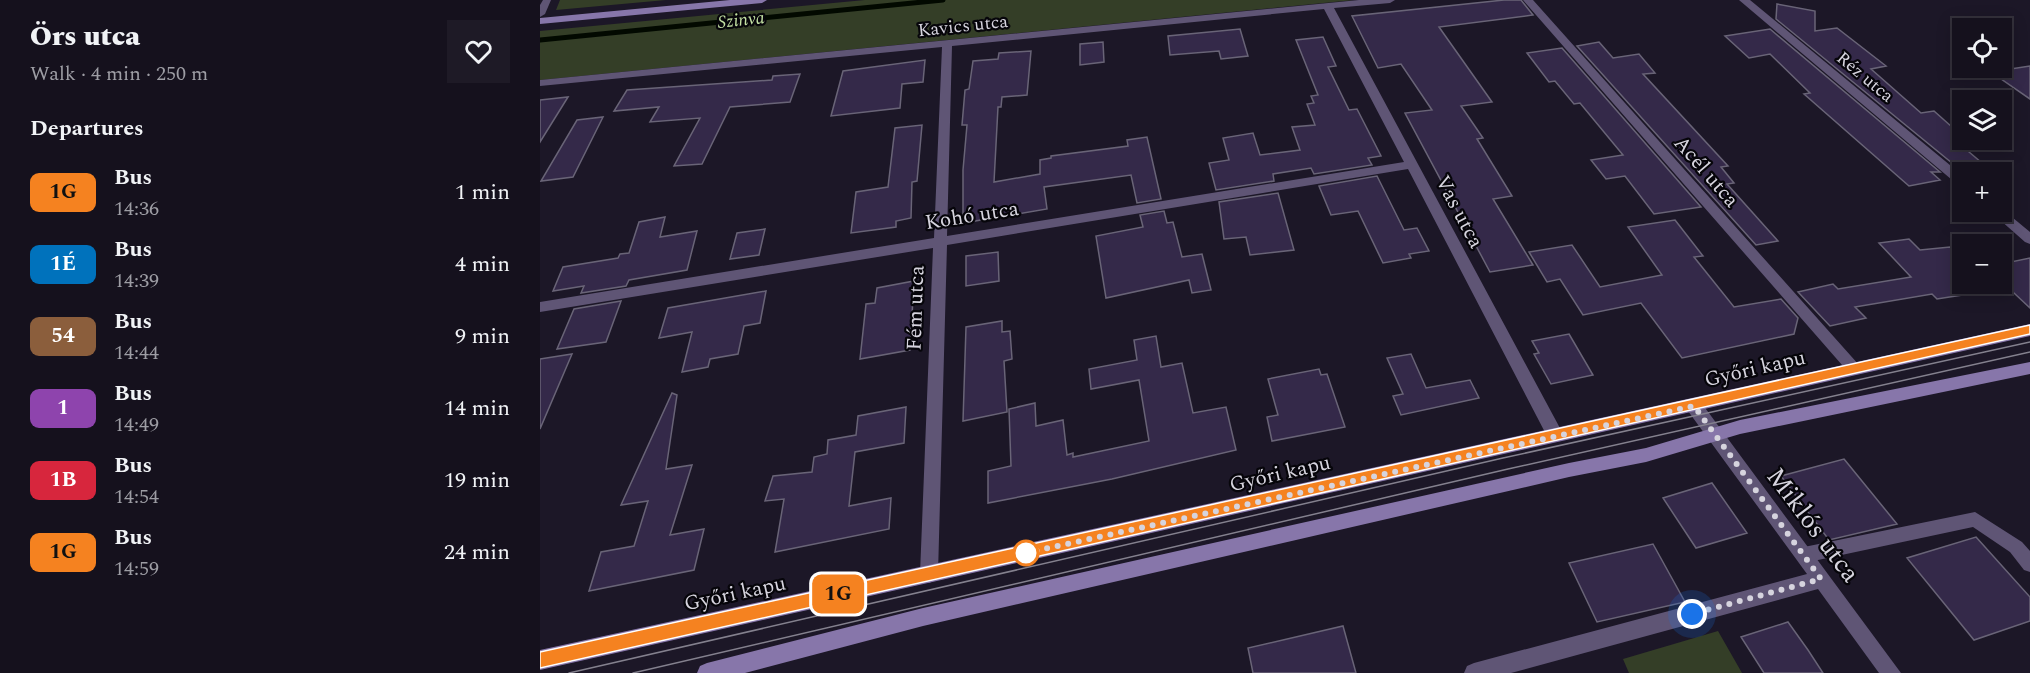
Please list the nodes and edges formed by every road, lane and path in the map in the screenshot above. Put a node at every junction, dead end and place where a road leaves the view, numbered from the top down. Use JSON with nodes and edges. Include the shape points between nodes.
{"nodes":[{"id":1,"x":547,"y":0,"type":"edge"},
{"id":2,"x":762,"y":0,"type":"edge"},
{"id":3,"x":1390,"y":0,"type":"edge"},
{"id":4,"x":1528,"y":0,"type":"edge"},
{"id":5,"x":1744,"y":0,"type":"edge"},
{"id":6,"x":1328,"y":7,"type":"junction"},
{"id":7,"x":540,"y":14,"type":"edge"},
{"id":8,"x":540,"y":21,"type":"edge"},
{"id":9,"x":947,"y":44,"type":"junction"},
{"id":10,"x":540,"y":83,"type":"edge"},
{"id":11,"x":1410,"y":165,"type":"junction"},
{"id":12,"x":1952,"y":174,"type":"edge"},
{"id":13,"x":2010,"y":222,"type":"edge"},
{"id":14,"x":2030,"y":238,"type":"edge"},
{"id":15,"x":939,"y":242,"type":"junction"},
{"id":16,"x":540,"y":307,"type":"edge"},
{"id":17,"x":2030,"y":330,"type":"edge"},
{"id":18,"x":1854,"y":369,"type":"junction"},
{"id":19,"x":2030,"y":369,"type":"edge"},
{"id":20,"x":1694,"y":406,"type":"junction"},
{"id":21,"x":1713,"y":434,"type":"junction"},
{"id":22,"x":1555,"y":435,"type":"junction"},
{"id":23,"x":1804,"y":555,"type":"junction"},
{"id":24,"x":2030,"y":564,"type":"edge"},
{"id":25,"x":929,"y":574,"type":"junction"},
{"id":26,"x":1821,"y":579,"type":"junction"},
{"id":27,"x":540,"y":660,"type":"edge"},
{"id":28,"x":750,"y":667,"type":"edge"},
{"id":29,"x":707,"y":673,"type":"edge"},
{"id":30,"x":1474,"y":673,"type":"edge"},
{"id":31,"x":1891,"y":673,"type":"edge"}],
"edges":[{"from":1,"to":7,"type":"lane"},
{"from":2,"to":8,"type":"street"},
{"from":3,"to":6,"type":"street","name":"Kavics utca"},
{"from":4,"to":18,"type":"street","name":"Acél utca"},
{"from":5,"to":12,"type":"street","name":"Réz utca"},
{"from":6,"to":9,"type":"street","name":"Kavics utca"},
{"from":6,"to":11,"type":"street","name":"Vas utca"},
{"from":9,"to":10,"type":"street","name":"Kavics utca"},
{"from":9,"to":15,"type":"street","name":"Fém utca"},
{"from":11,"to":15,"type":"street","name":"Kohó utca"},
{"from":11,"to":22,"type":"street","name":"Vas utca"},
{"from":13,"to":14,"type":"street"},
{"from":15,"to":16,"type":"street","name":"Kohó utca"},
{"from":15,"to":25,"type":"street","name":"Fém utca"},
{"from":17,"to":18,"type":"street","name":"Győri kapu"},
{"from":18,"to":20,"type":"street","name":"Győri kapu"},
{"from":19,"to":21,"type":"street"},
{"from":20,"to":21,"type":"street","name":"Miklós utca"},
{"from":20,"to":22,"type":"street","name":"Győri kapu"},
{"from":21,"to":23,"type":"street","name":"Miklós utca"},
{"from":21,"to":28,"type":"street","via":[[1646,455],[923,617]]},
{"from":22,"to":25,"type":"street","name":"Győri kapu"},
{"from":23,"to":24,"type":"lane","via":[[1975,519],[2016,547]]},
{"from":23,"to":26,"type":"street","name":"Miklós utca"},
{"from":25,"to":27,"type":"street","name":"Győri kapu"},
{"from":26,"to":30,"type":"street"},
{"from":26,"to":31,"type":"street","name":"Miklós utca"},
{"from":28,"to":29,"type":"street"}]}
